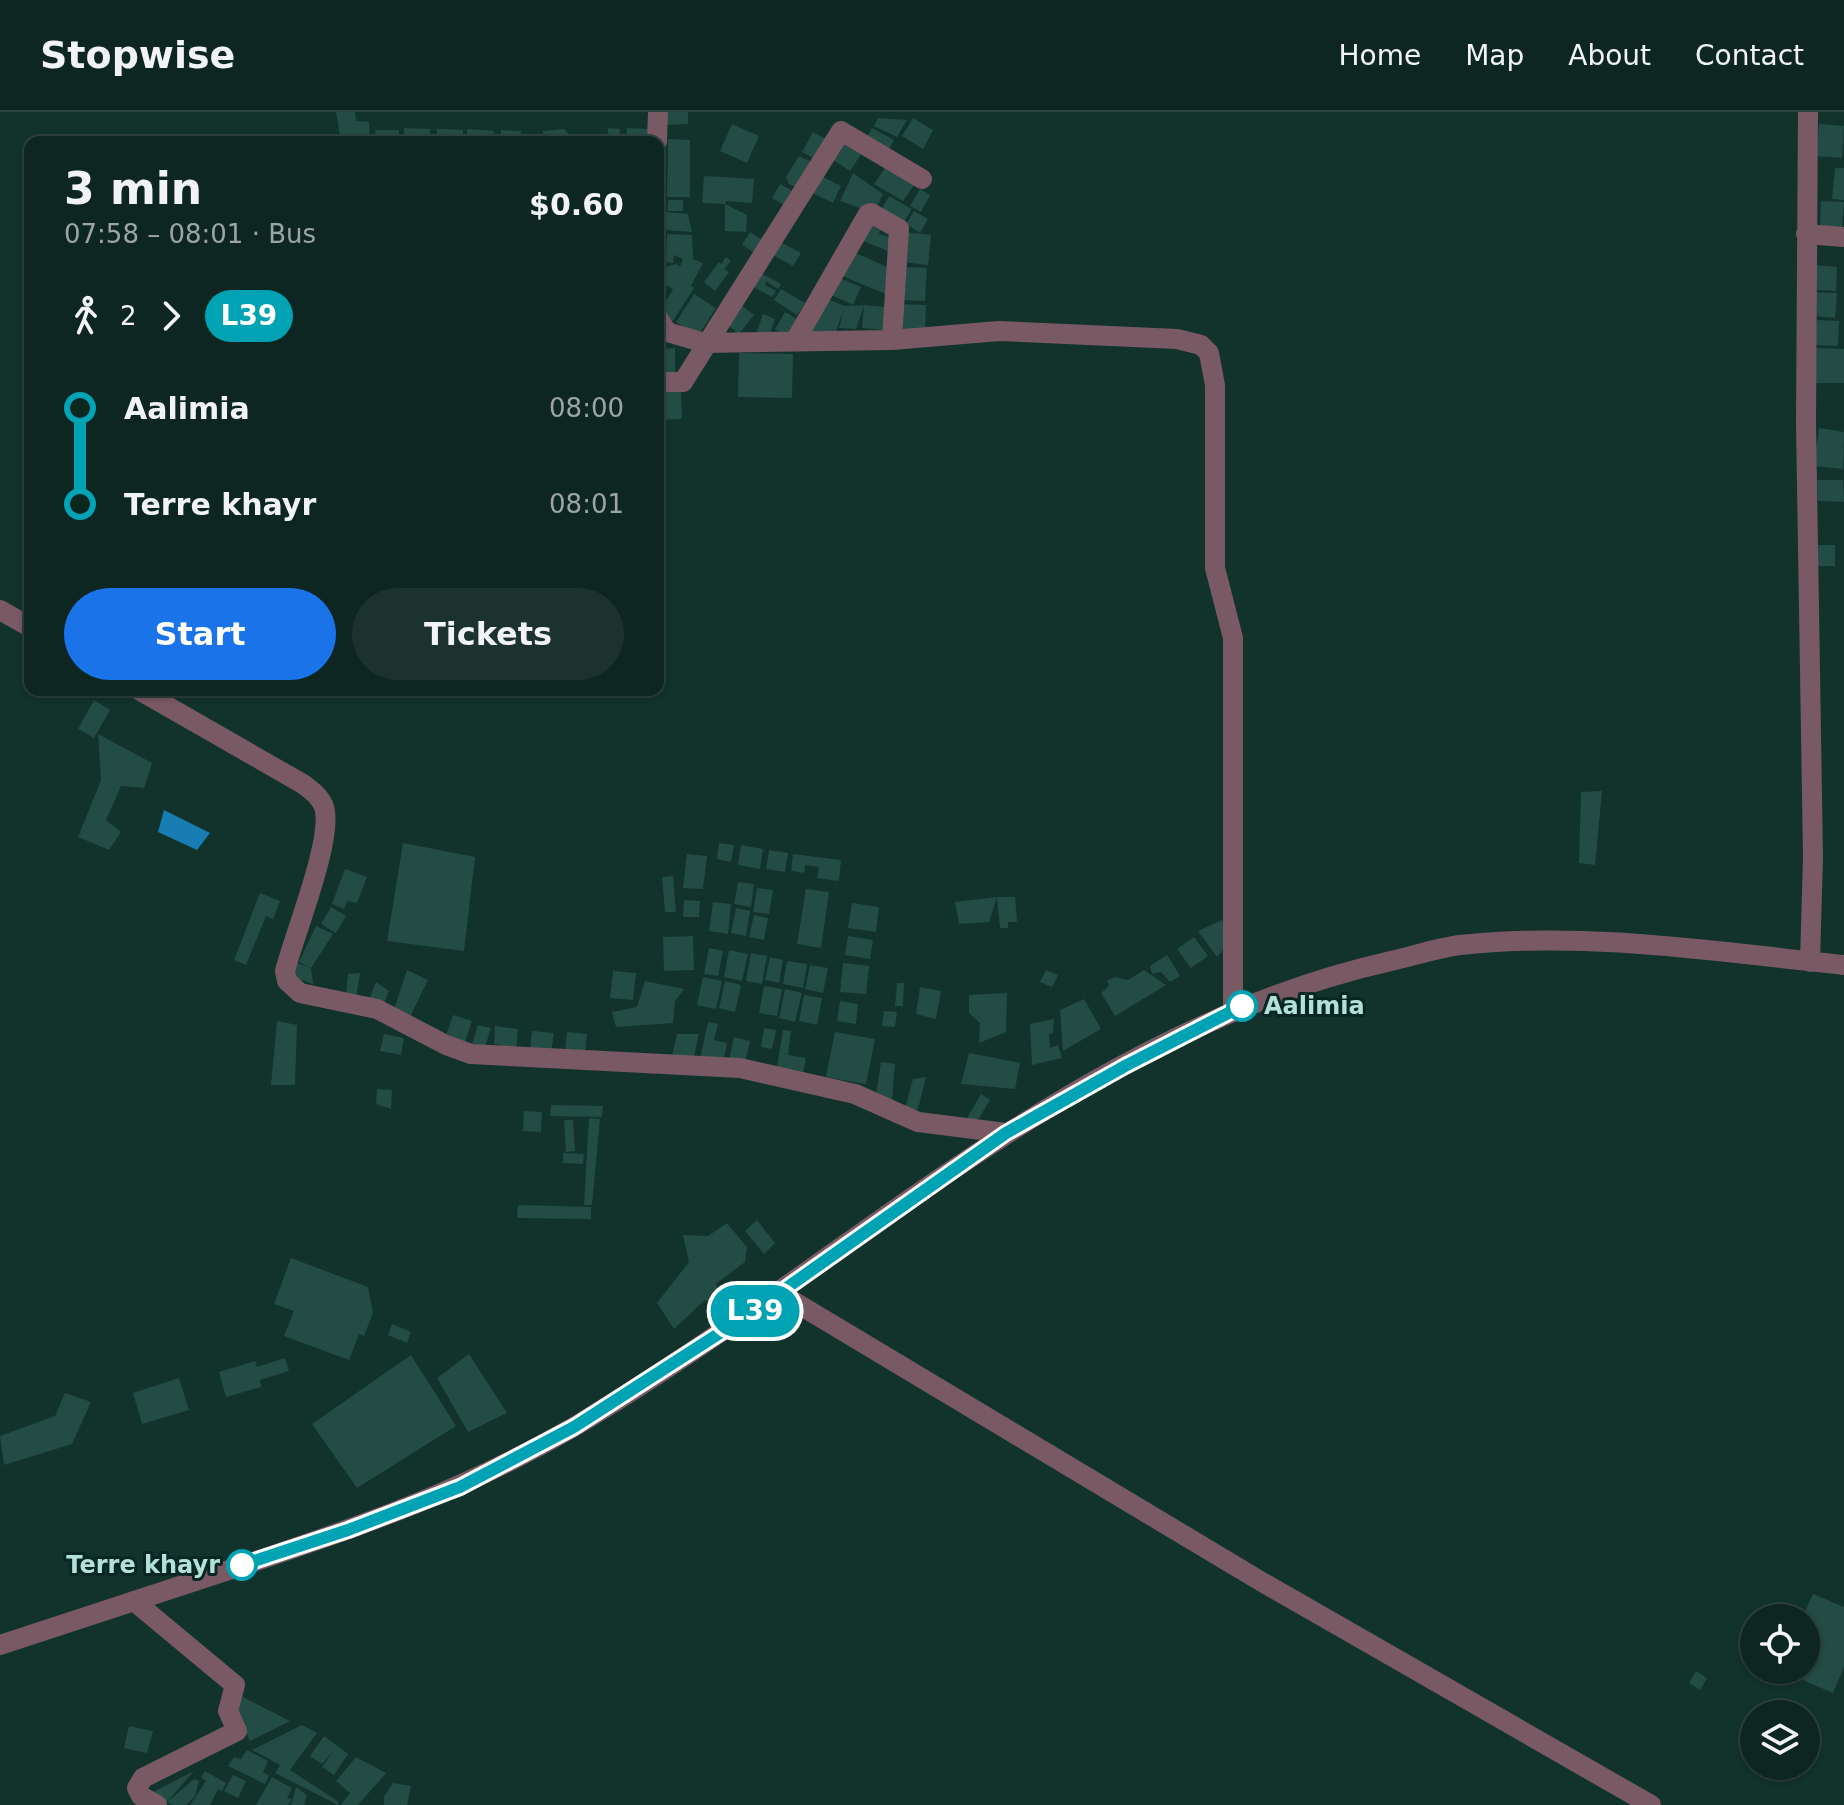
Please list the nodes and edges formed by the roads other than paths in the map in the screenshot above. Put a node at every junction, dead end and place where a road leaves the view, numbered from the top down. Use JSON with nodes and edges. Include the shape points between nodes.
{"nodes":[{"id":1,"x":658,"y":112,"type":"edge"},
{"id":2,"x":1808,"y":112,"type":"edge"},
{"id":3,"x":657,"y":136,"type":"edge"},
{"id":4,"x":922,"y":179,"type":"dead end"},
{"id":5,"x":1806,"y":234,"type":"junction"},
{"id":6,"x":1844,"y":237,"type":"edge"},
{"id":7,"x":664,"y":327,"type":"edge"},
{"id":8,"x":892,"y":340,"type":"junction"},
{"id":9,"x":795,"y":341,"type":"junction"},
{"id":10,"x":705,"y":343,"type":"junction"},
{"id":11,"x":664,"y":382,"type":"edge"},
{"id":12,"x":0,"y":610,"type":"edge"},
{"id":13,"x":24,"y":624,"type":"edge"},
{"id":14,"x":149,"y":696,"type":"edge"},
{"id":15,"x":1810,"y":962,"type":"junction"},
{"id":16,"x":1844,"y":965,"type":"edge"},
{"id":17,"x":1233,"y":1010,"type":"junction"},
{"id":18,"x":1006,"y":1133,"type":"junction"},
{"id":19,"x":778,"y":1292,"type":"junction"},
{"id":20,"x":134,"y":1601,"type":"junction"},
{"id":21,"x":0,"y":1645,"type":"edge"},
{"id":22,"x":157,"y":1805,"type":"edge"},
{"id":23,"x":1651,"y":1805,"type":"edge"}],
"edges":[{"from":1,"to":3,"type":"street"},
{"from":2,"to":5,"type":"street"},
{"from":4,"to":10,"type":"street","via":[[841,131]]},
{"from":5,"to":6,"type":"street"},
{"from":5,"to":15,"type":"street"},
{"from":7,"to":10,"type":"street"},
{"from":8,"to":9,"type":"street"},
{"from":8,"to":9,"type":"street","via":[[899,229],[871,213]]},
{"from":8,"to":17,"type":"street","via":[[999,331],[1177,339],[1201,345],[1209,353],[1215,385],[1215,568],[1233,638]]},
{"from":9,"to":10,"type":"street"},
{"from":10,"to":11,"type":"street","via":[[683,382]]},
{"from":12,"to":13,"type":"street"},
{"from":14,"to":18,"type":"street","via":[[319,796],[325,835],[285,971],[300,993],[377,1009],[471,1054],[740,1068],[855,1094],[918,1122]]},
{"from":15,"to":16,"type":"street"},
{"from":15,"to":17,"type":"street","via":[[1563,942],[1458,946],[1330,974]]},
{"from":17,"to":18,"type":"street"},
{"from":18,"to":19,"type":"street"},
{"from":19,"to":20,"type":"street","via":[[574,1427],[460,1487]]},
{"from":19,"to":23,"type":"street","via":[[1262,1582]]},
{"from":20,"to":21,"type":"street"},
{"from":20,"to":22,"type":"street","via":[[235,1685],[228,1711],[237,1731],[143,1778],[137,1788],[141,1796]]}]}
